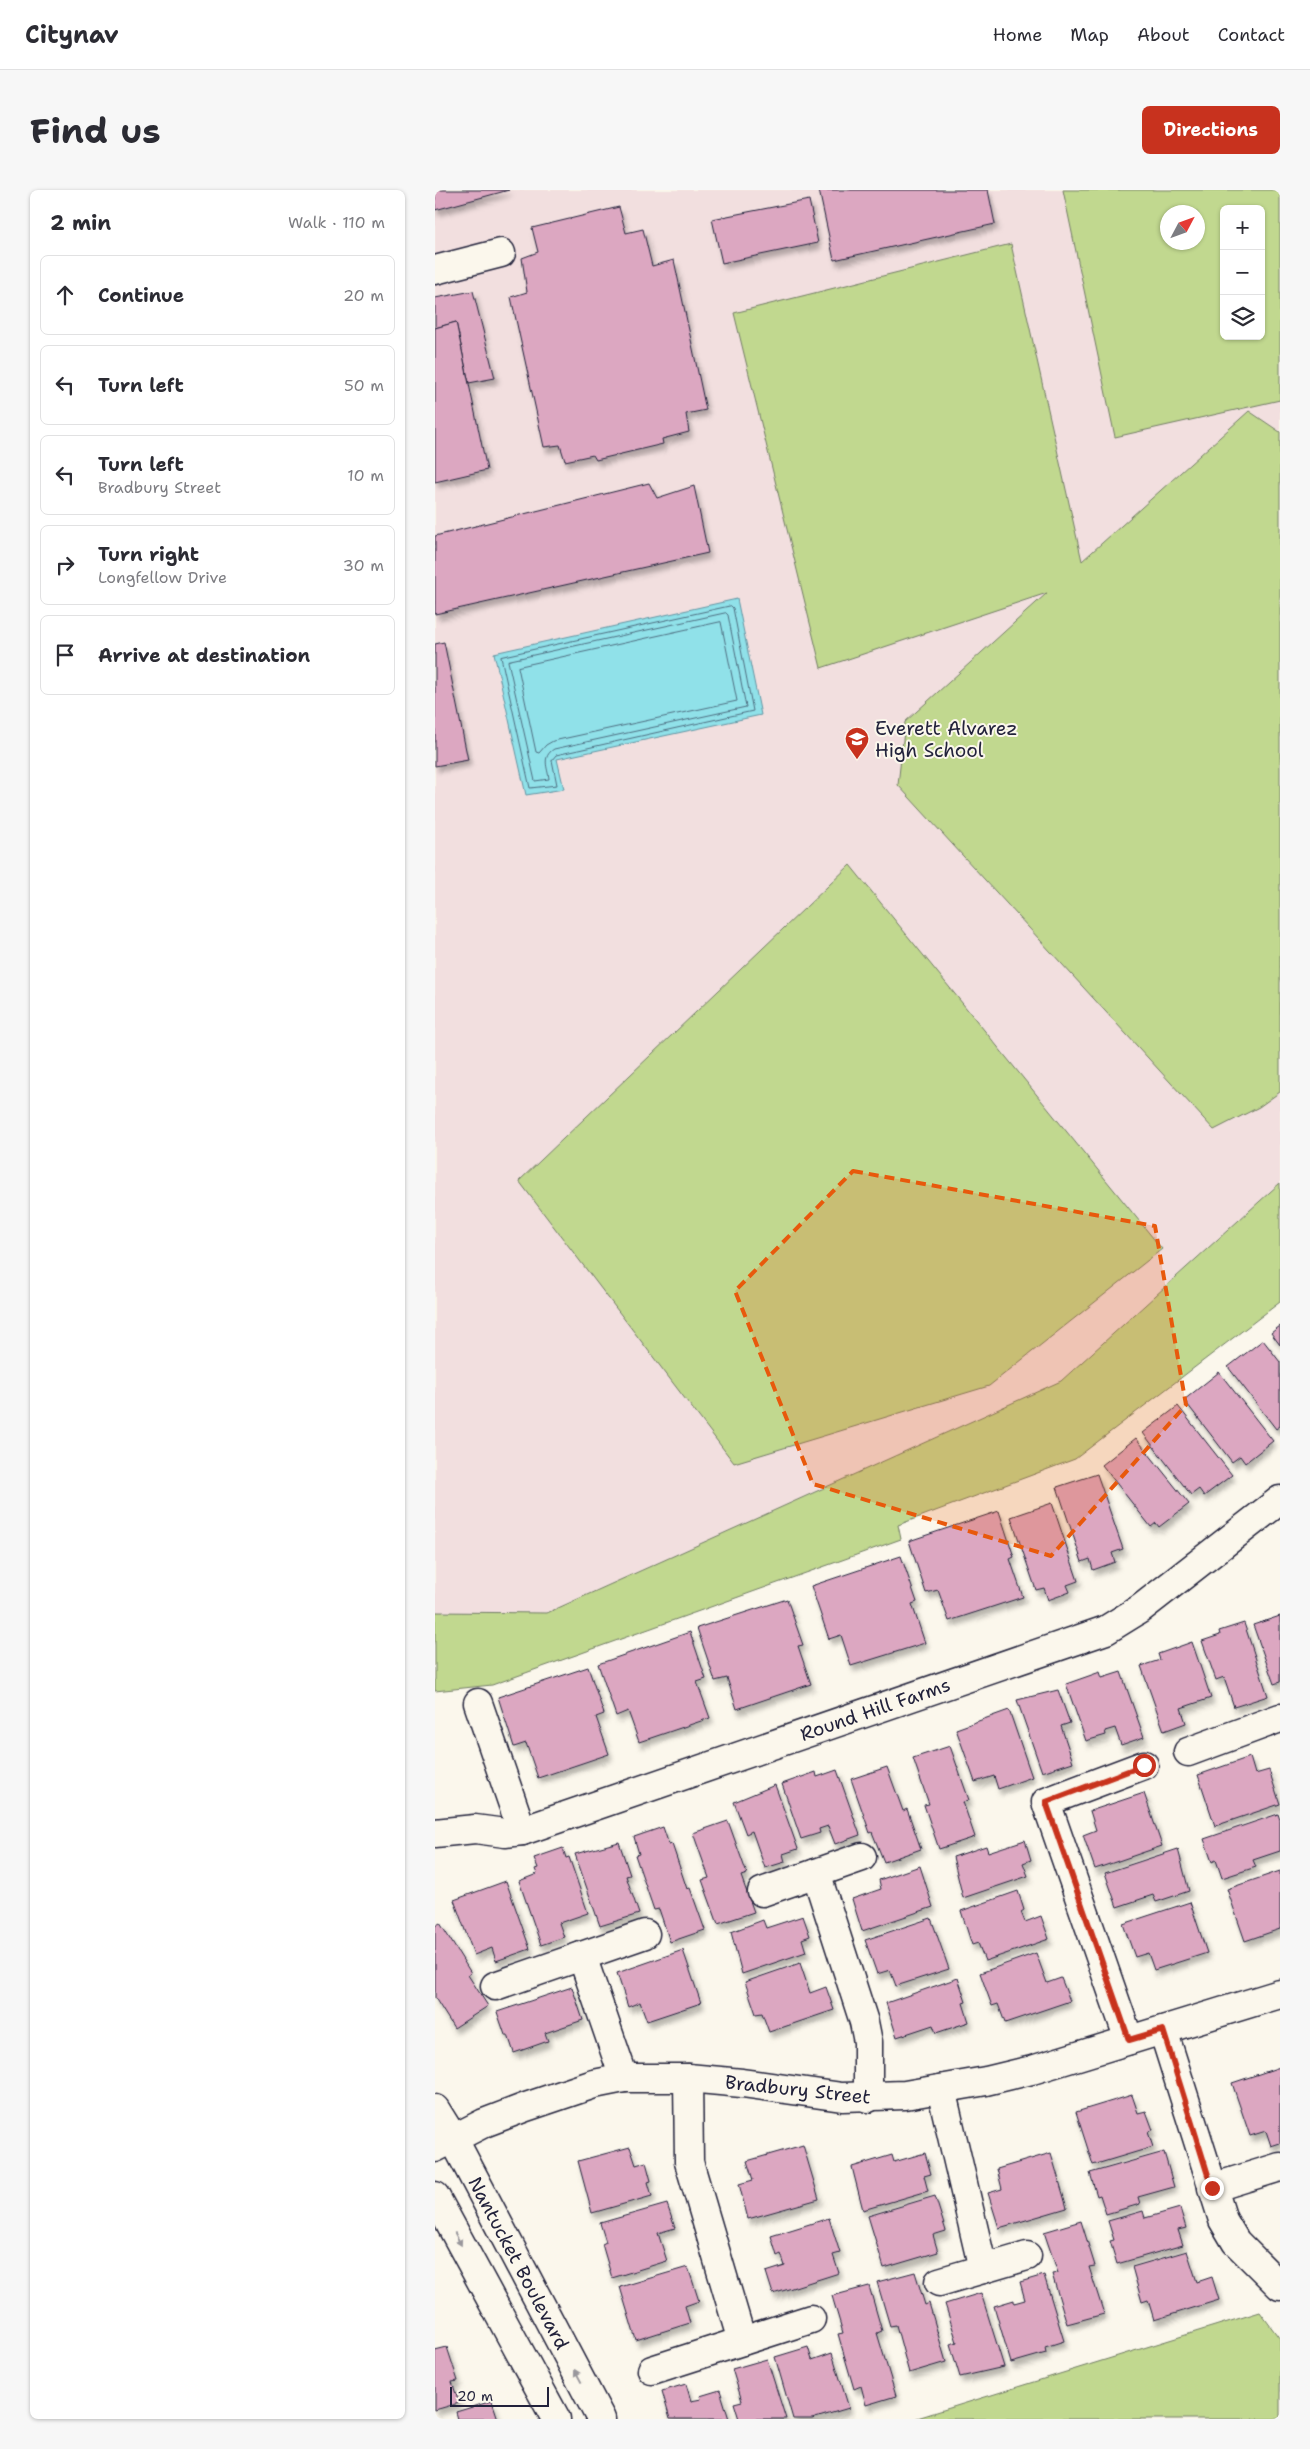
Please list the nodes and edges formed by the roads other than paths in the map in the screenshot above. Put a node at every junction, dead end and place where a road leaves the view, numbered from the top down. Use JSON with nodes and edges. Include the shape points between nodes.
{"nodes":[{"id":1,"x":501,"y":254,"type":"dead end"},
{"id":2,"x":435,"y":270,"type":"edge"},
{"id":3,"x":1280,"y":1500,"type":"edge"},
{"id":4,"x":478,"y":1703,"type":"dead end"},
{"id":5,"x":1280,"y":1719,"type":"edge"},
{"id":6,"x":1188,"y":1752,"type":"dead end"},
{"id":7,"x":1144,"y":1765,"type":"dead end"},
{"id":8,"x":522,"y":1831,"type":"junction"},
{"id":9,"x":435,"y":1833,"type":"edge"},
{"id":10,"x":862,"y":1857,"type":"dead end"},
{"id":11,"x":816,"y":1873,"type":"junction"},
{"id":12,"x":762,"y":1892,"type":"dead end"},
{"id":13,"x":645,"y":1934,"type":"dead end"},
{"id":14,"x":583,"y":1956,"type":"junction"},
{"id":15,"x":495,"y":1986,"type":"dead end"},
{"id":16,"x":1280,"y":1994,"type":"edge"},
{"id":17,"x":1163,"y":2030,"type":"junction"},
{"id":18,"x":1129,"y":2040,"type":"junction"},
{"id":19,"x":624,"y":2078,"type":"junction"},
{"id":20,"x":688,"y":2078,"type":"junction"},
{"id":21,"x":941,"y":2089,"type":"junction"},
{"id":22,"x":868,"y":2098,"type":"junction"},
{"id":23,"x":435,"y":2109,"type":"edge"},
{"id":24,"x":444,"y":2143,"type":"edge"},
{"id":25,"x":1280,"y":2167,"type":"edge"},
{"id":26,"x":1212,"y":2188,"type":"junction"},
{"id":27,"x":435,"y":2196,"type":"edge"},
{"id":28,"x":1027,"y":2256,"type":"dead end"},
{"id":29,"x":983,"y":2269,"type":"junction"},
{"id":30,"x":939,"y":2282,"type":"dead end"},
{"id":31,"x":1280,"y":2286,"type":"edge"},
{"id":32,"x":811,"y":2319,"type":"dead end"},
{"id":33,"x":742,"y":2341,"type":"junction"},
{"id":34,"x":652,"y":2370,"type":"dead end"},
{"id":35,"x":556,"y":2419,"type":"edge"},
{"id":36,"x":601,"y":2419,"type":"edge"}],
"edges":[{"from":1,"to":2,"type":"street"},
{"from":3,"to":8,"type":"street","name":"Round Hill Farms","via":[[1139,1609],[1106,1630]]},
{"from":4,"to":8,"type":"street"},
{"from":5,"to":6,"type":"street"},
{"from":7,"to":18,"type":"street","via":[[1046,1802]]},
{"from":8,"to":9,"type":"street","name":"Round Hill Farms"},
{"from":10,"to":11,"type":"street"},
{"from":11,"to":12,"type":"street"},
{"from":11,"to":22,"type":"street","via":[[864,2022],[868,2042]]},
{"from":13,"to":14,"type":"street"},
{"from":14,"to":15,"type":"street"},
{"from":14,"to":19,"type":"street"},
{"from":16,"to":17,"type":"street","name":"Bradbury Street"},
{"from":17,"to":18,"type":"street","name":"Bradbury Street"},
{"from":17,"to":26,"type":"street"},
{"from":18,"to":21,"type":"street","name":"Bradbury Street","via":[[1032,2070]]},
{"from":19,"to":20,"type":"street","name":"Bradbury Street"},
{"from":19,"to":24,"type":"street","name":"Bradbury Street","via":[[594,2084],[534,2104]]},
{"from":20,"to":22,"type":"street","name":"Bradbury Street"},
{"from":20,"to":33,"type":"street","via":[[689,2162]]},
{"from":21,"to":22,"type":"street","name":"Bradbury Street"},
{"from":21,"to":29,"type":"street"},
{"from":23,"to":24,"type":"street","name":"Nantucket Boulevard"},
{"from":36,"to":24,"type":"street","name":"Nantucket Boulevard","one_way":true},
{"from":25,"to":26,"type":"street"},
{"from":26,"to":31,"type":"street","via":[[1223,2220],[1236,2242]]},
{"from":27,"to":35,"type":"street","one_way":true},
{"from":28,"to":29,"type":"street"},
{"from":29,"to":30,"type":"street"},
{"from":32,"to":33,"type":"street"},
{"from":33,"to":34,"type":"street"}]}
